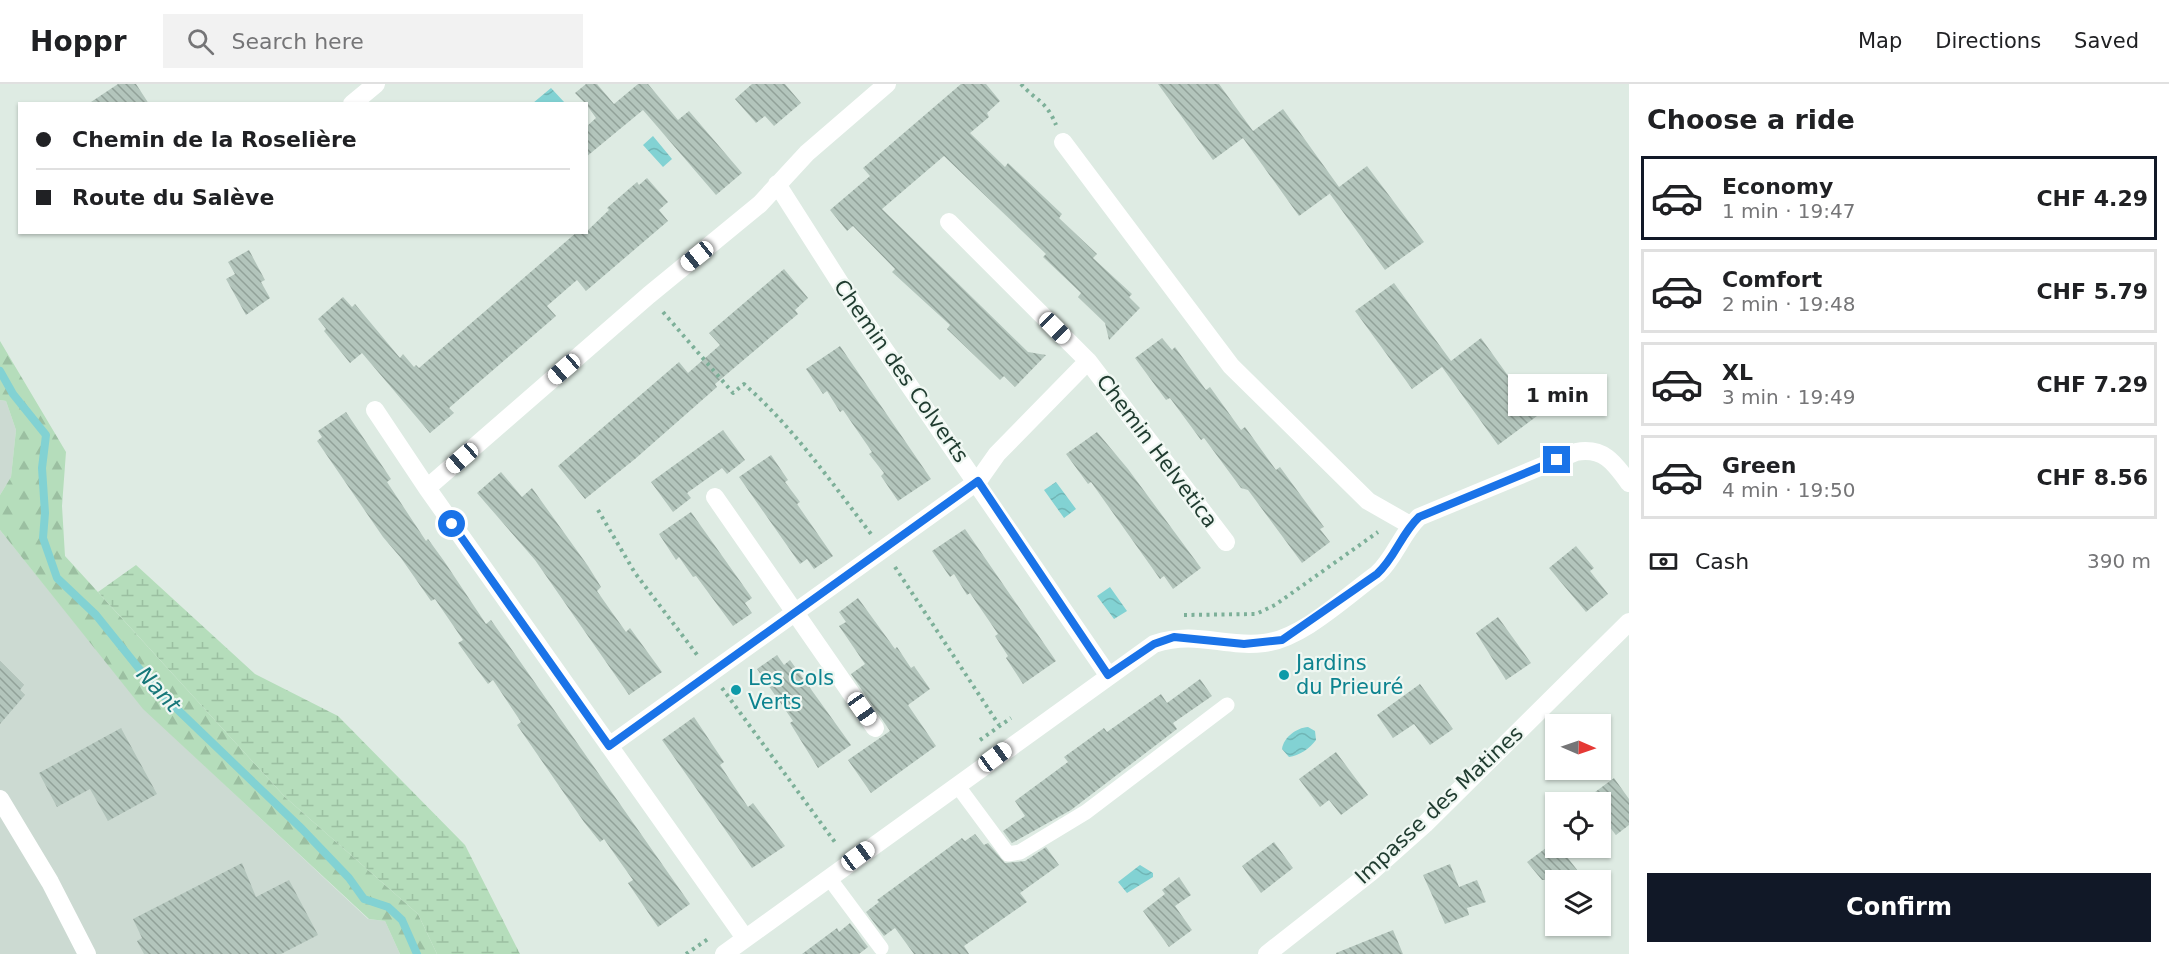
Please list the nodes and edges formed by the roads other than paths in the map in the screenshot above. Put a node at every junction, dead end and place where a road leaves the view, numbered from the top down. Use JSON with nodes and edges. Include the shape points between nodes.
{"nodes":[{"id":1,"x":376,"y":84,"type":"edge"},
{"id":2,"x":887,"y":84,"type":"edge"},
{"id":3,"x":354,"y":102,"type":"edge"},
{"id":4,"x":1063,"y":142,"type":"road end"},
{"id":5,"x":777,"y":184,"type":"junction"},
{"id":6,"x":949,"y":222,"type":"dead end"},
{"id":7,"x":1088,"y":361,"type":"junction"},
{"id":8,"x":375,"y":410,"type":"dead end"},
{"id":9,"x":978,"y":481,"type":"junction"},
{"id":10,"x":1629,"y":483,"type":"edge"},
{"id":11,"x":427,"y":488,"type":"junction"},
{"id":12,"x":715,"y":497,"type":"dead end"},
{"id":13,"x":1410,"y":525,"type":"junction"},
{"id":14,"x":1226,"y":542,"type":"dead end"},
{"id":15,"x":796,"y":613,"type":"junction"},
{"id":16,"x":1629,"y":622,"type":"edge"},
{"id":17,"x":1108,"y":675,"type":"junction"},
{"id":18,"x":1227,"y":705,"type":"dead end"},
{"id":19,"x":875,"y":728,"type":"dead end"},
{"id":20,"x":609,"y":746,"type":"junction"},
{"id":21,"x":957,"y":784,"type":"junction"},
{"id":22,"x":0,"y":799,"type":"edge"},
{"id":23,"x":829,"y":878,"type":"junction"},
{"id":24,"x":745,"y":938,"type":"junction"},
{"id":25,"x":881,"y":948,"type":"dead end"},
{"id":26,"x":87,"y":954,"type":"edge"},
{"id":27,"x":724,"y":954,"type":"edge"},
{"id":28,"x":1267,"y":954,"type":"edge"}],
"edges":[{"from":1,"to":3,"type":"street"},
{"from":2,"to":5,"type":"street"},
{"from":4,"to":13,"type":"street","via":[[1231,366],[1368,501]]},
{"from":5,"to":9,"type":"street","name":"Chemin des Colverts","via":[[856,308]]},
{"from":5,"to":11,"type":"street","via":[[760,204]]},
{"from":6,"to":7,"type":"street","name":"Chemin Helvetica"},
{"from":7,"to":9,"type":"street","name":"Chemin Helvetica","via":[[997,454]]},
{"from":7,"to":14,"type":"street","name":"Chemin Helvetica"},
{"from":8,"to":11,"type":"street"},
{"from":9,"to":15,"type":"street","name":"Chemin Helvetica"},
{"from":9,"to":17,"type":"street","name":"Chemin des Colverts"},
{"from":10,"to":13,"type":"street","via":[[1604,453],[1589,449],[1439,507]]},
{"from":11,"to":20,"type":"street"},
{"from":12,"to":15,"type":"street"},
{"from":13,"to":17,"type":"street","via":[[1389,563],[1377,574],[1282,640],[1244,644],[1174,637],[1154,644]]},
{"from":15,"to":19,"type":"street"},
{"from":15,"to":20,"type":"street","name":"Chemin Helvetica"},
{"from":16,"to":28,"type":"street","name":"Impasse des Matines","via":[[1425,824],[1362,880]]},
{"from":17,"to":21,"type":"street"},
{"from":18,"to":21,"type":"lane","via":[[1086,812],[1020,852],[1008,854]]},
{"from":20,"to":24,"type":"street"},
{"from":21,"to":23,"type":"street"},
{"from":22,"to":26,"type":"street"},
{"from":23,"to":24,"type":"street"},
{"from":23,"to":25,"type":"lane"},
{"from":24,"to":27,"type":"street"}]}
